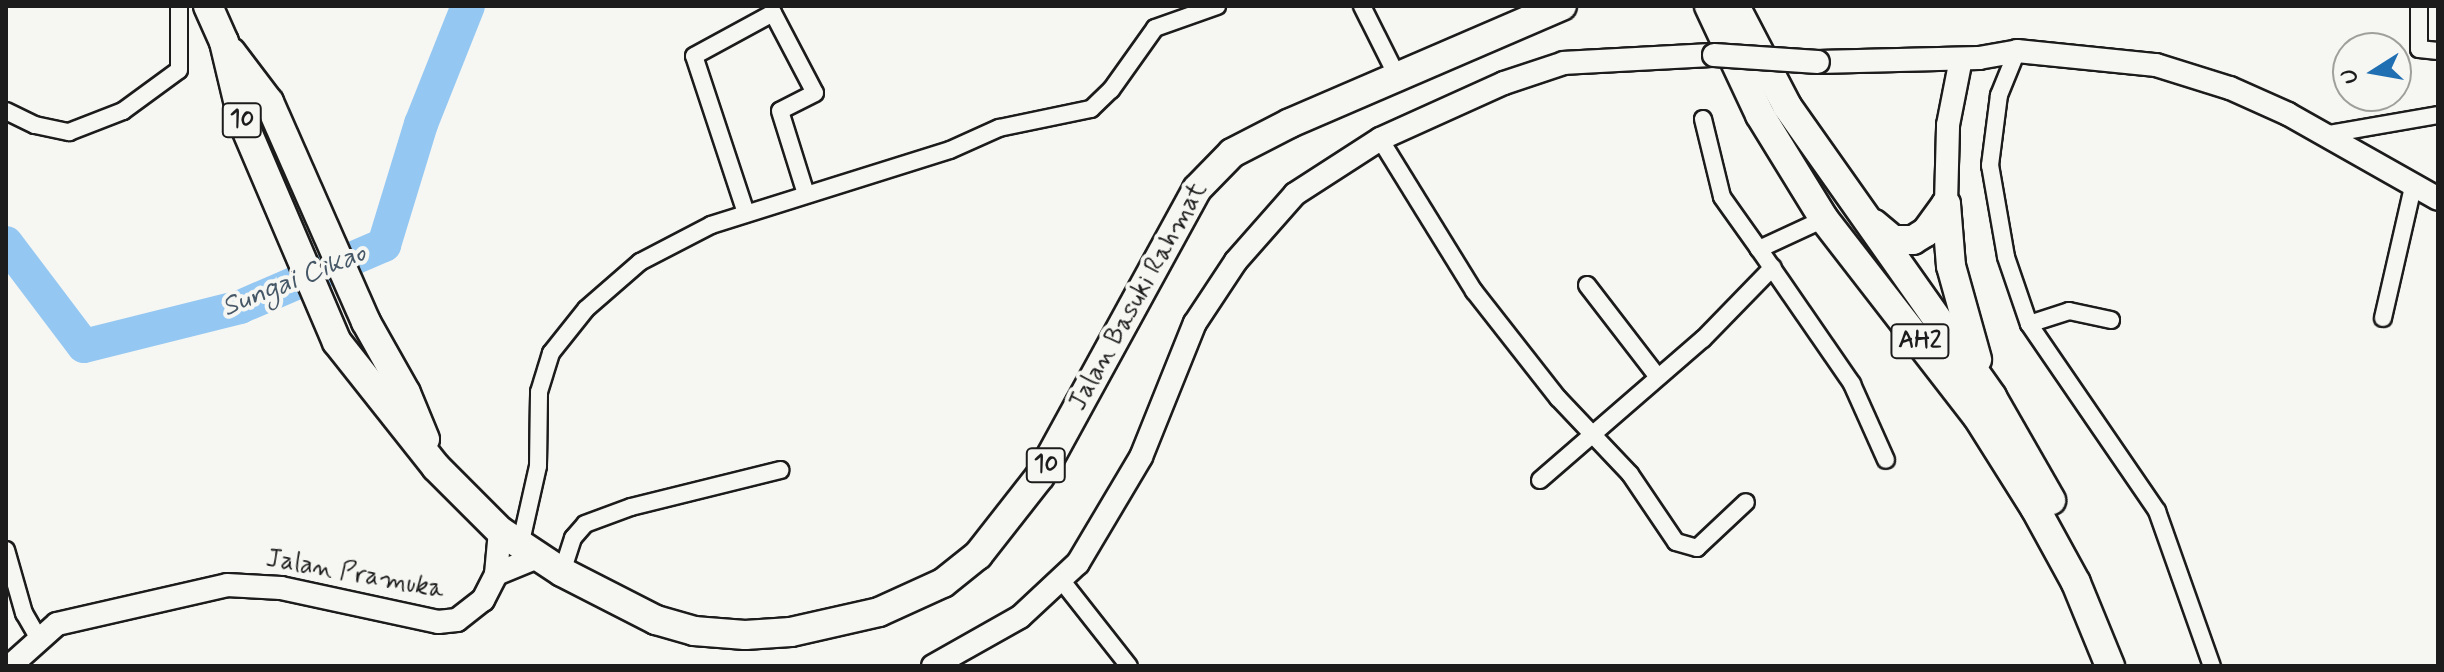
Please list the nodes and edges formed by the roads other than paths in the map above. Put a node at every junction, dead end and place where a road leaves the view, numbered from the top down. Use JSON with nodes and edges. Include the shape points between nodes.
{"nodes":[{"id":1,"x":179,"y":6,"type":"edge"},
{"id":2,"x":208,"y":6,"type":"edge"},
{"id":3,"x":1217,"y":6,"type":"edge"},
{"id":4,"x":1362,"y":6,"type":"edge"},
{"id":5,"x":1690,"y":6,"type":"edge"},
{"id":6,"x":2419,"y":6,"type":"edge"},
{"id":7,"x":1550,"y":9,"type":"edge"},
{"id":8,"x":1728,"y":11,"type":"edge"},
{"id":9,"x":224,"y":42,"type":"junction"},
{"id":10,"x":2017,"y":51,"type":"junction"},
{"id":11,"x":2438,"y":51,"type":"edge"},
{"id":12,"x":1961,"y":59,"type":"junction"},
{"id":13,"x":1399,"y":80,"type":"junction"},
{"id":14,"x":6,"y":111,"type":"edge"},
{"id":15,"x":2438,"y":115,"type":"edge"},
{"id":16,"x":1703,"y":119,"type":"dead end"},
{"id":17,"x":2323,"y":135,"type":"junction"},
{"id":18,"x":1380,"y":139,"type":"junction"},
{"id":19,"x":2413,"y":187,"type":"junction"},
{"id":20,"x":806,"y":194,"type":"junction"},
{"id":21,"x":2438,"y":199,"type":"edge"},
{"id":22,"x":1946,"y":204,"type":"junction"},
{"id":23,"x":1859,"y":210,"type":"junction"},
{"id":24,"x":746,"y":213,"type":"junction"},
{"id":25,"x":1824,"y":219,"type":"junction"},
{"id":26,"x":1759,"y":249,"type":"junction"},
{"id":27,"x":1773,"y":267,"type":"junction"},
{"id":28,"x":1587,"y":285,"type":"dead end"},
{"id":29,"x":2383,"y":318,"type":"dead end"},
{"id":30,"x":2111,"y":320,"type":"dead end"},
{"id":31,"x":2029,"y":324,"type":"junction"},
{"id":32,"x":1657,"y":376,"type":"junction"},
{"id":33,"x":1992,"y":397,"type":"junction"},
{"id":34,"x":1593,"y":434,"type":"junction"},
{"id":35,"x":1886,"y":460,"type":"dead end"},
{"id":36,"x":436,"y":467,"type":"junction"},
{"id":37,"x":780,"y":470,"type":"dead end"},
{"id":38,"x":1540,"y":480,"type":"dead end"},
{"id":39,"x":1746,"y":502,"type":"dead end"},
{"id":40,"x":6,"y":550,"type":"edge"},
{"id":41,"x":530,"y":551,"type":"junction"},
{"id":42,"x":496,"y":574,"type":"junction"},
{"id":43,"x":1062,"y":581,"type":"junction"},
{"id":44,"x":39,"y":639,"type":"junction"},
{"id":45,"x":10,"y":666,"type":"edge"},
{"id":46,"x":933,"y":666,"type":"edge"},
{"id":47,"x":1129,"y":666,"type":"edge"},
{"id":48,"x":2110,"y":666,"type":"edge"},
{"id":49,"x":2125,"y":666,"type":"edge"},
{"id":50,"x":2212,"y":666,"type":"edge"}],
"edges":[{"from":1,"to":14,"type":"street","via":[[179,70],[123,111],[69,132],[35,125]]},
{"from":2,"to":9,"type":"highway","name":"Jalan Basuki Rahmat","number":"10"},
{"from":3,"to":20,"type":"street","via":[[1155,28],[1091,109],[999,128],[950,150]]},
{"from":4,"to":13,"type":"street"},
{"from":5,"to":8,"type":"highway"},
{"from":6,"to":11,"type":"street","via":[[2419,49]]},
{"from":7,"to":13,"type":"highway","name":"Jalan Basuki Rahmat","number":"10"},
{"from":8,"to":23,"type":"highway"},
{"from":8,"to":25,"type":"highway","number":"AH2","via":[[1760,115]]},
{"from":9,"to":36,"type":"highway","name":"Jalan Basuki Rahmat","number":"10","via":[[269,102]]},
{"from":9,"to":36,"type":"highway","name":"Jalan Basuki Rahmat","number":"10","via":[[243,122],[337,342]]},
{"from":10,"to":12,"type":"street"},
{"from":10,"to":17,"type":"street","via":[[2156,65],[2230,88]]},
{"from":10,"to":31,"type":"street","via":[[1999,95],[1990,171],[2006,257]]},
{"from":12,"to":18,"type":"street","bridge":true,"via":[[1818,62],[1714,55],[1564,63],[1504,83]]},
{"from":12,"to":22,"type":"street","via":[[1948,125]]},
{"from":13,"to":41,"type":"highway","name":"Jalan Basuki Rahmat","number":"10","via":[[1290,123],[1212,169],[1151,269],[1040,476],[978,555],[943,583],[850,620],[745,635],[694,631],[656,620]]},
{"from":15,"to":17,"type":"street"},
{"from":16,"to":26,"type":"street","via":[[1722,197]]},
{"from":17,"to":19,"type":"street"},
{"from":18,"to":34,"type":"street","via":[[1474,291]]},
{"from":18,"to":43,"type":"street","via":[[1295,194],[1236,261],[1195,323],[1141,457],[1107,520]]},
{"from":19,"to":21,"type":"street"},
{"from":19,"to":29,"type":"street"},
{"from":20,"to":24,"type":"street"},
{"from":20,"to":24,"type":"street","via":[[780,111],[815,93],[773,13],[694,56]]},
{"from":22,"to":23,"type":"highway","via":[[1926,232],[1903,242],[1893,240]]},
{"from":22,"to":33,"type":"highway","via":[[1964,325]]},
{"from":23,"to":33,"type":"highway"},
{"from":24,"to":41,"type":"street","via":[[685,236],[640,262],[561,337],[539,392]]},
{"from":25,"to":26,"type":"street"},
{"from":25,"to":48,"type":"highway","number":"AH2","via":[[1977,416],[2076,583]]},
{"from":26,"to":27,"type":"street"},
{"from":27,"to":32,"type":"street","via":[[1703,339]]},
{"from":27,"to":35,"type":"street","via":[[1852,384]]},
{"from":28,"to":32,"type":"street"},
{"from":30,"to":31,"type":"street","via":[[2069,311]]},
{"from":31,"to":50,"type":"street","via":[[2143,485],[2166,532]]},
{"from":32,"to":34,"type":"street"},
{"from":33,"to":49,"type":"highway","via":[[2091,570]]},
{"from":34,"to":38,"type":"street"},
{"from":34,"to":39,"type":"street","via":[[1630,474],[1682,548],[1697,548]]},
{"from":36,"to":41,"type":"highway","name":"Jalan Basuki Rahmat","number":"10"},
{"from":37,"to":41,"type":"street","via":[[585,524],[573,538]]},
{"from":40,"to":44,"type":"street","via":[[24,613]]},
{"from":41,"to":42,"type":"street"},
{"from":41,"to":42,"type":"street","name":"Jalan Pramuka"},
{"from":42,"to":44,"type":"street","name":"Jalan Pramuka","via":[[478,607],[457,620],[438,622],[281,588],[227,585],[84,614],[57,624]]},
{"from":43,"to":46,"type":"street","via":[[1020,617]]},
{"from":43,"to":47,"type":"street"},
{"from":44,"to":45,"type":"street","name":"Jalan Pramuka"}]}
